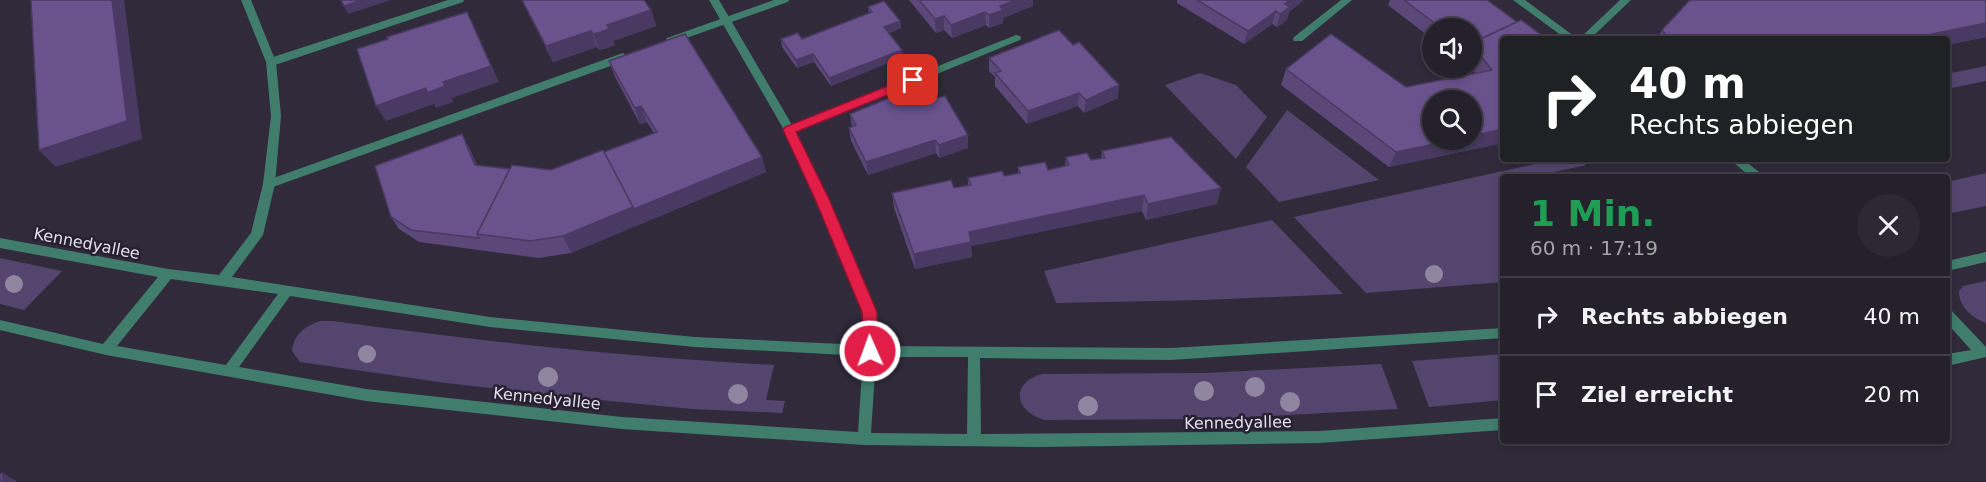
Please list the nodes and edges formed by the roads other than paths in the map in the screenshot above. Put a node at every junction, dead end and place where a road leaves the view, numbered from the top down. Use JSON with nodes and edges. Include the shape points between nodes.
{"nodes":[{"id":1,"x":246,"y":0,"type":"edge"},
{"id":2,"x":459,"y":0,"type":"edge"},
{"id":3,"x":714,"y":0,"type":"edge"},
{"id":4,"x":784,"y":0,"type":"edge"},
{"id":5,"x":1347,"y":0,"type":"edge"},
{"id":6,"x":1518,"y":0,"type":"edge"},
{"id":7,"x":1626,"y":0,"type":"edge"},
{"id":8,"x":727,"y":20,"type":"junction"},
{"id":9,"x":1569,"y":36,"type":"edge"},
{"id":10,"x":1587,"y":36,"type":"edge"},
{"id":11,"x":1016,"y":38,"type":"dead end"},
{"id":12,"x":1298,"y":39,"type":"dead end"},
{"id":13,"x":661,"y":43,"type":"edge"},
{"id":14,"x":629,"y":55,"type":"edge"},
{"id":15,"x":271,"y":62,"type":"junction"},
{"id":16,"x":789,"y":130,"type":"junction"},
{"id":17,"x":1739,"y":162,"type":"edge"},
{"id":18,"x":1755,"y":174,"type":"edge"},
{"id":19,"x":268,"y":184,"type":"junction"},
{"id":20,"x":0,"y":243,"type":"edge"},
{"id":21,"x":1986,"y":257,"type":"edge"},
{"id":22,"x":1950,"y":265,"type":"edge"},
{"id":23,"x":168,"y":274,"type":"junction"},
{"id":24,"x":222,"y":280,"type":"junction"},
{"id":25,"x":286,"y":292,"type":"junction"},
{"id":26,"x":1950,"y":317,"type":"edge"},
{"id":27,"x":0,"y":325,"type":"edge"},
{"id":28,"x":1500,"y":333,"type":"edge"},
{"id":29,"x":106,"y":350,"type":"junction"},
{"id":30,"x":870,"y":351,"type":"junction"},
{"id":31,"x":1984,"y":353,"type":"edge"},
{"id":32,"x":974,"y":354,"type":"junction"},
{"id":33,"x":1950,"y":359,"type":"edge"},
{"id":34,"x":228,"y":372,"type":"junction"},
{"id":35,"x":1500,"y":424,"type":"edge"},
{"id":36,"x":864,"y":439,"type":"junction"},
{"id":37,"x":974,"y":440,"type":"junction"}],
"edges":[{"from":1,"to":15,"type":"street"},
{"from":2,"to":15,"type":"street"},
{"from":3,"to":8,"type":"street"},
{"from":4,"to":8,"type":"street"},
{"from":5,"to":12,"type":"street"},
{"from":6,"to":9,"type":"street"},
{"from":7,"to":10,"type":"street"},
{"from":8,"to":13,"type":"street"},
{"from":8,"to":16,"type":"street"},
{"from":11,"to":16,"type":"street"},
{"from":14,"to":19,"type":"street"},
{"from":15,"to":19,"type":"street","via":[[276,116]]},
{"from":16,"to":30,"type":"street","via":[[869,312]]},
{"from":17,"to":18,"type":"street"},
{"from":19,"to":24,"type":"street","via":[[257,235]]},
{"from":20,"to":23,"type":"street","name":"Kennedyallee"},
{"from":21,"to":22,"type":"street"},
{"from":23,"to":24,"type":"street","name":"Kennedyallee"},
{"from":23,"to":29,"type":"street"},
{"from":24,"to":25,"type":"street","name":"Kennedyallee"},
{"from":25,"to":30,"type":"street","name":"Kennedyallee","via":[[502,323],[695,342]]},
{"from":25,"to":34,"type":"street"},
{"from":26,"to":31,"type":"street"},
{"from":27,"to":29,"type":"street","name":"Kennedyallee"},
{"from":28,"to":32,"type":"street","name":"Kennedyallee","via":[[1171,354]]},
{"from":29,"to":34,"type":"street","name":"Kennedyallee"},
{"from":30,"to":32,"type":"street","name":"Kennedyallee"},
{"from":30,"to":36,"type":"street"},
{"from":31,"to":33,"type":"street"},
{"from":32,"to":37,"type":"street"},
{"from":34,"to":36,"type":"street","name":"Kennedyallee","via":[[366,395],[622,423]]},
{"from":35,"to":37,"type":"street","name":"Kennedyallee","via":[[1319,437]]},
{"from":36,"to":37,"type":"street","name":"Kennedyallee"}]}
